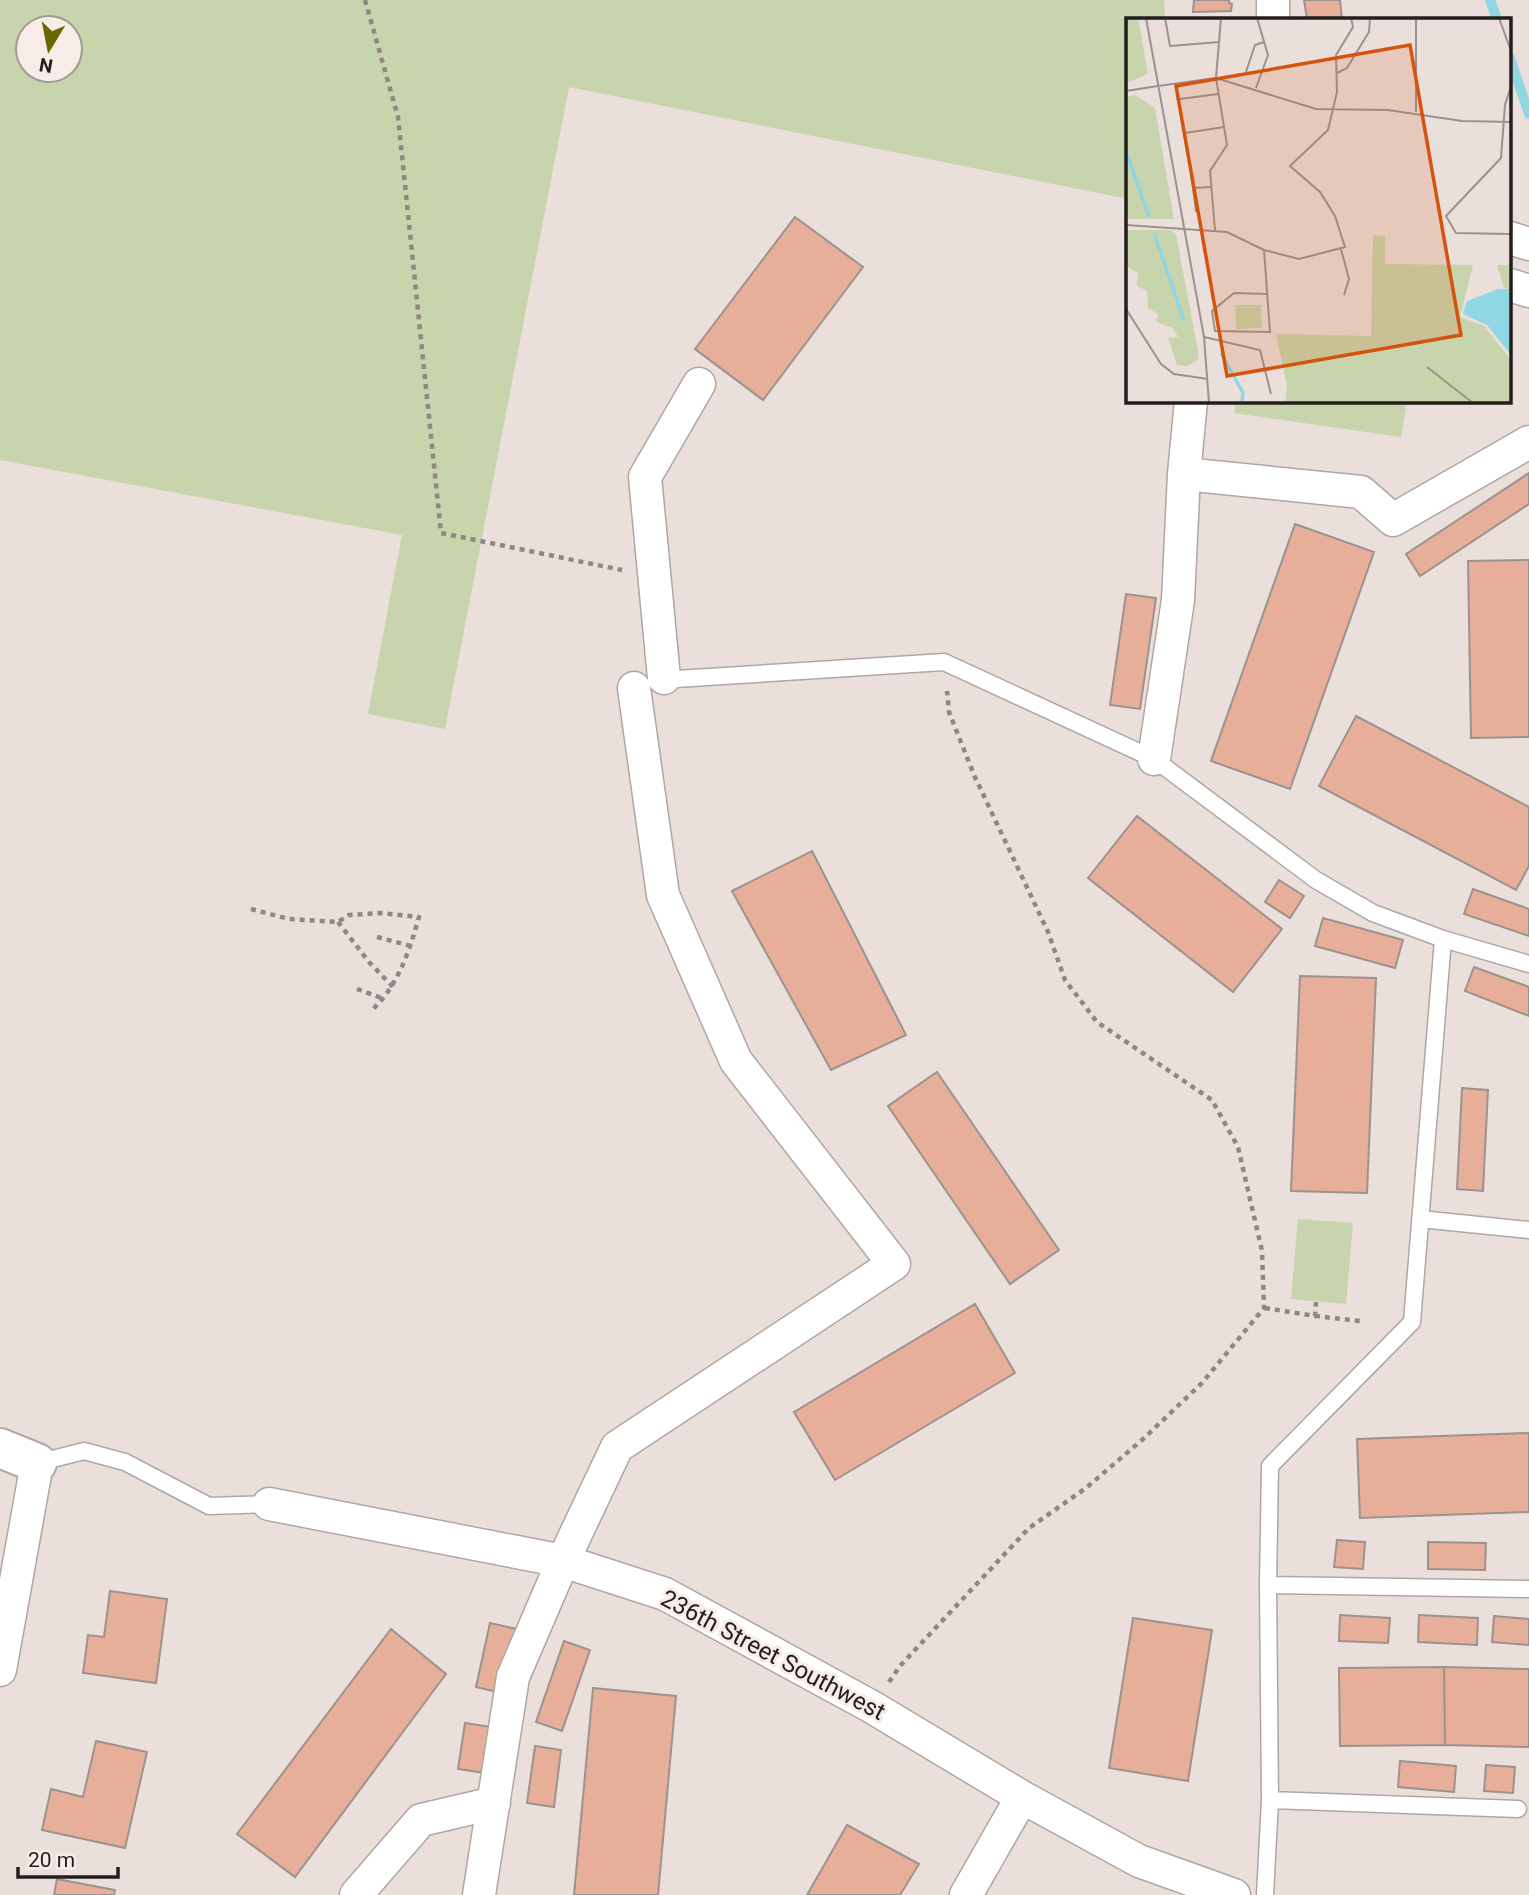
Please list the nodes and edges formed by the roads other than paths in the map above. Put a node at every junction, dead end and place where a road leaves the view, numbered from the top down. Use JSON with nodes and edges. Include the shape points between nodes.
{"nodes":[{"id":1,"x":1273,"y":0,"type":"edge"},
{"id":2,"x":1273,"y":18,"type":"edge"},
{"id":3,"x":1512,"y":239,"type":"edge"},
{"id":4,"x":1529,"y":244,"type":"edge"},
{"id":5,"x":1512,"y":286,"type":"edge"},
{"id":6,"x":1529,"y":291,"type":"edge"},
{"id":7,"x":699,"y":384,"type":"dead end"},
{"id":8,"x":1191,"y":402,"type":"edge"},
{"id":9,"x":1529,"y":442,"type":"edge"},
{"id":10,"x":1184,"y":474,"type":"junction"},
{"id":11,"x":664,"y":678,"type":"junction"},
{"id":12,"x":634,"y":688,"type":"joint"},
{"id":13,"x":1154,"y":758,"type":"junction"},
{"id":14,"x":1443,"y":939,"type":"junction"},
{"id":15,"x":1529,"y":964,"type":"edge"},
{"id":16,"x":1420,"y":1219,"type":"junction"},
{"id":17,"x":1529,"y":1230,"type":"edge"},
{"id":18,"x":0,"y":1448,"type":"edge"},
{"id":19,"x":37,"y":1463,"type":"junction"},
{"id":20,"x":269,"y":1504,"type":"joint"},
{"id":21,"x":563,"y":1561,"type":"junction"},
{"id":22,"x":1268,"y":1586,"type":"junction"},
{"id":23,"x":1528,"y":1589,"type":"edge"},
{"id":24,"x":0,"y":1670,"type":"edge"},
{"id":25,"x":1022,"y":1797,"type":"junction"},
{"id":26,"x":1270,"y":1800,"type":"junction"},
{"id":27,"x":494,"y":1803,"type":"junction"},
{"id":28,"x":1518,"y":1809,"type":"dead end"},
{"id":29,"x":356,"y":1895,"type":"edge"},
{"id":30,"x":480,"y":1895,"type":"edge"},
{"id":31,"x":966,"y":1895,"type":"edge"},
{"id":32,"x":1234,"y":1895,"type":"edge"},
{"id":33,"x":1265,"y":1895,"type":"edge"}],
"edges":[{"from":1,"to":2,"type":"street"},
{"from":3,"to":4,"type":"street"},
{"from":5,"to":6,"type":"street"},
{"from":7,"to":11,"type":"street","via":[[645,477]]},
{"from":8,"to":10,"type":"street"},
{"from":9,"to":10,"type":"street","via":[[1393,520],[1361,492]]},
{"from":10,"to":13,"type":"street","via":[[1178,600]]},
{"from":11,"to":12,"type":"lane"},
{"from":11,"to":13,"type":"lane","via":[[944,662]]},
{"from":12,"to":21,"type":"street","via":[[663,895],[736,1061],[894,1264],[617,1447]]},
{"from":13,"to":14,"type":"lane","via":[[1316,880],[1373,913]]},
{"from":14,"to":15,"type":"lane"},
{"from":14,"to":16,"type":"lane"},
{"from":16,"to":17,"type":"lane"},
{"from":16,"to":22,"type":"lane","via":[[1412,1322],[1270,1466]]},
{"from":18,"to":19,"type":"street"},
{"from":19,"to":20,"type":"lane","name":"236th Street Southwest","via":[[85,1451],[125,1462],[209,1506]]},
{"from":19,"to":24,"type":"street"},
{"from":20,"to":21,"type":"street","name":"236th Street Southwest"},
{"from":21,"to":25,"type":"street","name":"236th Street Southwest","via":[[665,1594],[872,1707]]},
{"from":21,"to":27,"type":"street","via":[[513,1677]]},
{"from":22,"to":23,"type":"lane"},
{"from":22,"to":26,"type":"lane"},
{"from":25,"to":31,"type":"street"},
{"from":25,"to":32,"type":"street","name":"236th Street Southwest","via":[[1139,1861]]},
{"from":26,"to":28,"type":"lane"},
{"from":26,"to":33,"type":"lane"},
{"from":27,"to":29,"type":"street","via":[[421,1820]]},
{"from":27,"to":30,"type":"street"}]}
